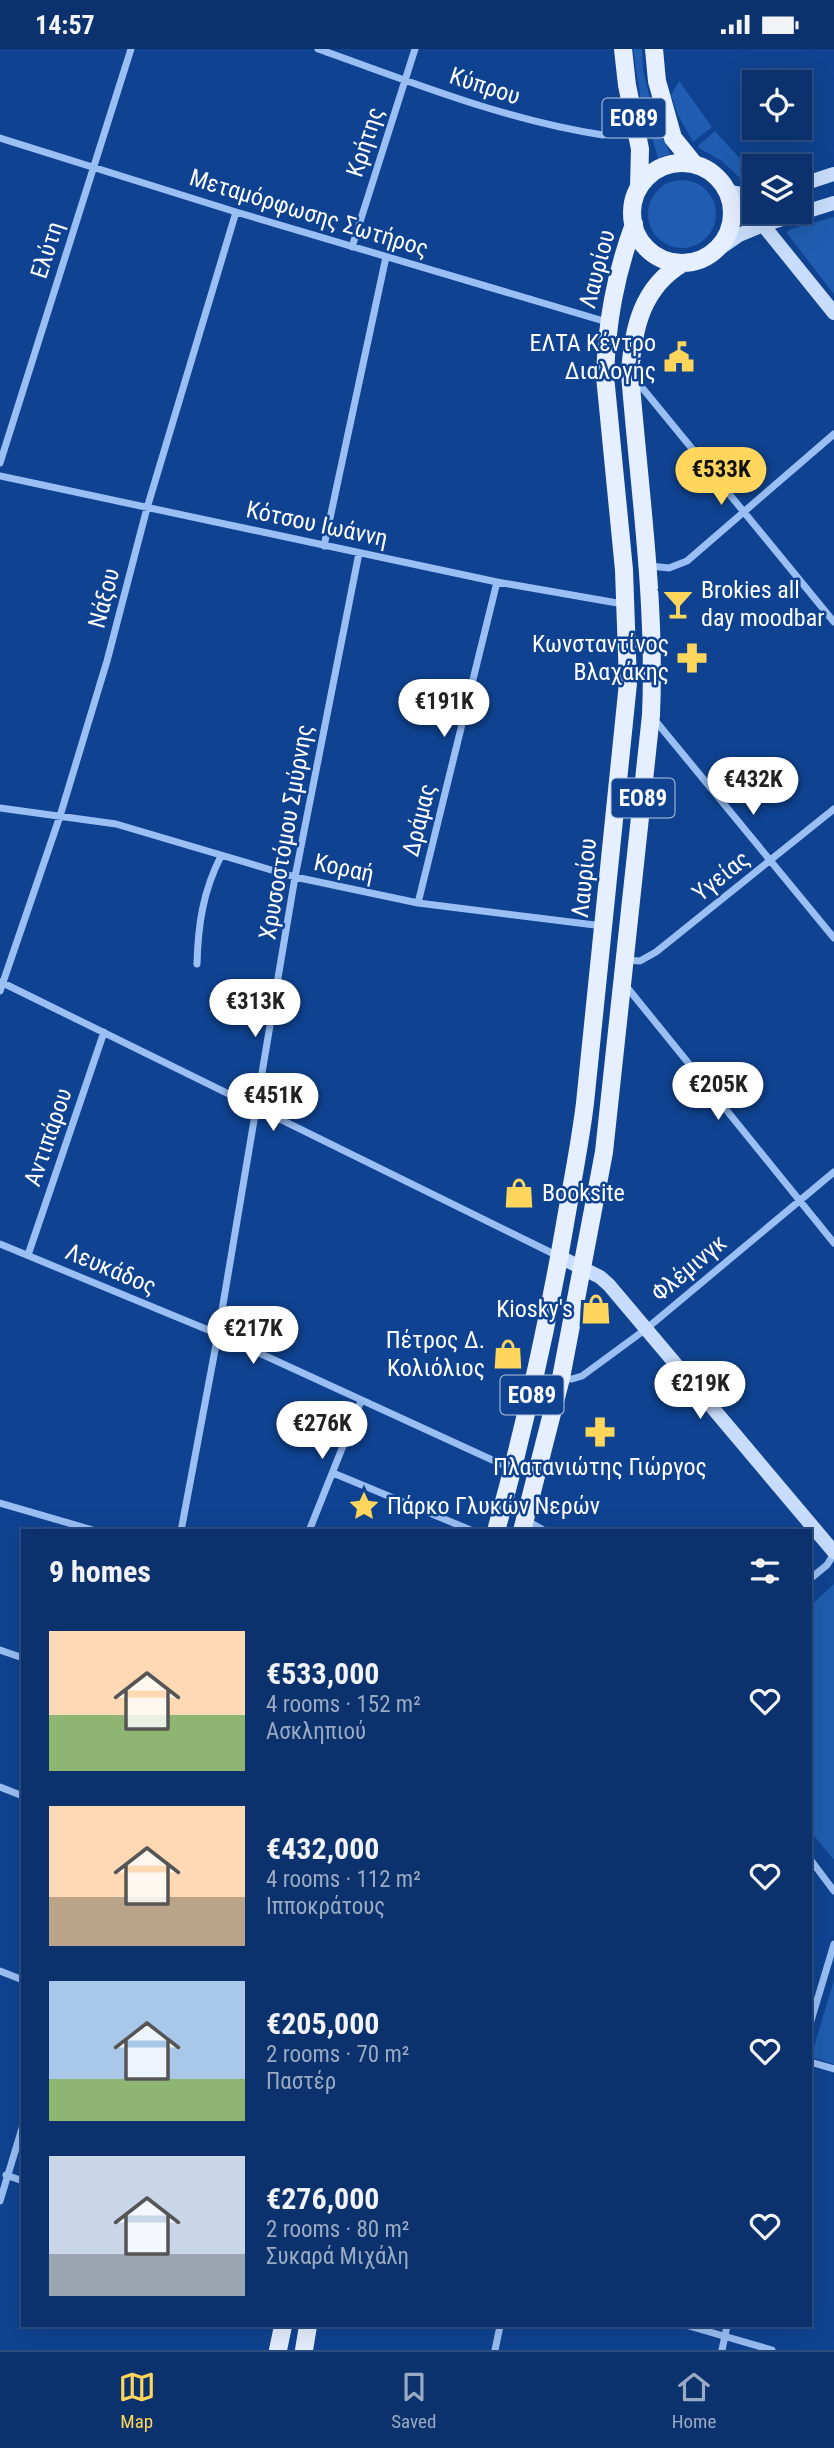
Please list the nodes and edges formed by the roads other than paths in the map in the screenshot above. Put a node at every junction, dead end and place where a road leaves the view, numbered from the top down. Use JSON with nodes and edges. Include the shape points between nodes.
{"nodes":[{"id":1,"x":131,"y":49,"type":"edge"},
{"id":2,"x":318,"y":49,"type":"edge"},
{"id":3,"x":415,"y":49,"type":"edge"},
{"id":4,"x":624,"y":49,"type":"edge"},
{"id":5,"x":654,"y":49,"type":"edge"},
{"id":6,"x":405,"y":79,"type":"junction"},
{"id":7,"x":603,"y":135,"type":"dead end"},
{"id":8,"x":0,"y":138,"type":"edge"},
{"id":9,"x":694,"y":164,"type":"junction"},
{"id":10,"x":93,"y":167,"type":"junction"},
{"id":11,"x":834,"y":174,"type":"edge"},
{"id":12,"x":812,"y":181,"type":"edge"},
{"id":13,"x":639,"y":188,"type":"junction"},
{"id":14,"x":725,"y":191,"type":"junction"},
{"id":15,"x":742,"y":194,"type":"edge"},
{"id":16,"x":834,"y":203,"type":"edge"},
{"id":17,"x":236,"y":212,"type":"junction"},
{"id":18,"x":634,"y":224,"type":"junction"},
{"id":19,"x":763,"y":225,"type":"junction"},
{"id":20,"x":352,"y":247,"type":"junction"},
{"id":21,"x":716,"y":251,"type":"junction"},
{"id":22,"x":386,"y":257,"type":"junction"},
{"id":23,"x":683,"y":263,"type":"junction"},
{"id":24,"x":834,"y":313,"type":"edge"},
{"id":25,"x":608,"y":322,"type":"junction"},
{"id":26,"x":630,"y":373,"type":"junction"},
{"id":27,"x":834,"y":434,"type":"edge"},
{"id":28,"x":0,"y":463,"type":"edge"},
{"id":29,"x":0,"y":476,"type":"edge"},
{"id":30,"x":147,"y":508,"type":"junction"},
{"id":31,"x":743,"y":511,"type":"junction"},
{"id":32,"x":324,"y":545,"type":"junction"},
{"id":33,"x":359,"y":553,"type":"junction"},
{"id":34,"x":649,"y":566,"type":"junction"},
{"id":35,"x":497,"y":582,"type":"junction"},
{"id":36,"x":626,"y":604,"type":"junction"},
{"id":37,"x":834,"y":622,"type":"edge"},
{"id":38,"x":651,"y":715,"type":"junction"},
{"id":39,"x":0,"y":808,"type":"edge"},
{"id":40,"x":834,"y":809,"type":"edge"},
{"id":41,"x":60,"y":816,"type":"junction"},
{"id":42,"x":221,"y":856,"type":"junction"},
{"id":43,"x":771,"y":861,"type":"junction"},
{"id":44,"x":295,"y":877,"type":"junction"},
{"id":45,"x":418,"y":903,"type":"junction"},
{"id":46,"x":603,"y":926,"type":"junction"},
{"id":47,"x":834,"y":937,"type":"edge"},
{"id":48,"x":626,"y":960,"type":"junction"},
{"id":49,"x":197,"y":964,"type":"dead end"},
{"id":50,"x":624,"y":983,"type":"junction"},
{"id":51,"x":1,"y":985,"type":"edge"},
{"id":52,"x":104,"y":1032,"type":"junction"},
{"id":53,"x":258,"y":1110,"type":"junction"},
{"id":54,"x":834,"y":1172,"type":"edge"},
{"id":55,"x":799,"y":1200,"type":"junction"},
{"id":56,"x":834,"y":1243,"type":"edge"},
{"id":57,"x":0,"y":1244,"type":"edge"},
{"id":58,"x":29,"y":1255,"type":"junction"},
{"id":59,"x":560,"y":1257,"type":"junction"},
{"id":60,"x":583,"y":1268,"type":"junction"},
{"id":61,"x":646,"y":1329,"type":"junction"},
{"id":62,"x":218,"y":1334,"type":"junction"},
{"id":63,"x":561,"y":1378,"type":"junction"},
{"id":64,"x":361,"y":1401,"type":"junction"},
{"id":65,"x":513,"y":1469,"type":"junction"},
{"id":66,"x":333,"y":1473,"type":"junction"},
{"id":67,"x":0,"y":1503,"type":"edge"},
{"id":68,"x":523,"y":1526,"type":"edge"},
{"id":69,"x":89,"y":1529,"type":"edge"},
{"id":70,"x":181,"y":1529,"type":"edge"},
{"id":71,"x":310,"y":1529,"type":"edge"},
{"id":72,"x":468,"y":1529,"type":"edge"},
{"id":73,"x":497,"y":1529,"type":"edge"},
{"id":74,"x":834,"y":1553,"type":"edge"},
{"id":75,"x":812,"y":1577,"type":"edge"},
{"id":76,"x":0,"y":1650,"type":"edge"},
{"id":77,"x":21,"y":1657,"type":"edge"},
{"id":78,"x":0,"y":1787,"type":"edge"},
{"id":79,"x":21,"y":1795,"type":"edge"},
{"id":80,"x":812,"y":1862,"type":"edge"},
{"id":81,"x":834,"y":1891,"type":"edge"},
{"id":82,"x":834,"y":1944,"type":"edge"},
{"id":83,"x":0,"y":1971,"type":"edge"},
{"id":84,"x":21,"y":1979,"type":"edge"},
{"id":85,"x":812,"y":2017,"type":"edge"},
{"id":86,"x":812,"y":2063,"type":"edge"},
{"id":87,"x":834,"y":2069,"type":"edge"},
{"id":88,"x":21,"y":2131,"type":"edge"},
{"id":89,"x":6,"y":2175,"type":"junction"},
{"id":90,"x":21,"y":2181,"type":"edge"},
{"id":91,"x":0,"y":2201,"type":"edge"},
{"id":92,"x":283,"y":2327,"type":"edge"},
{"id":93,"x":308,"y":2327,"type":"edge"},
{"id":94,"x":500,"y":2327,"type":"edge"},
{"id":95,"x":693,"y":2327,"type":"edge"},
{"id":96,"x":727,"y":2327,"type":"edge"},
{"id":97,"x":724,"y":2336,"type":"junction"},
{"id":98,"x":278,"y":2350,"type":"edge"},
{"id":99,"x":304,"y":2350,"type":"edge"},
{"id":100,"x":495,"y":2350,"type":"edge"},
{"id":101,"x":722,"y":2350,"type":"edge"},
{"id":102,"x":772,"y":2350,"type":"edge"}],
"edges":[{"from":1,"to":10,"type":"street","name":"Ελύτη"},
{"from":2,"to":6,"type":"street","name":"Κύπρου"},
{"from":3,"to":6,"type":"street","name":"Κρήτης"},
{"from":4,"to":13,"type":"main road","name":"Λαυρίου","number":"ΕΟ89","via":[[638,134]]},
{"from":5,"to":9,"type":"main road","number":"ΕΟ89","via":[[657,82],[673,138]]},
{"from":6,"to":7,"type":"street","name":"Κύπρου","via":[[534,122]]},
{"from":6,"to":20,"type":"street","name":"Κρήτης"},
{"from":8,"to":10,"type":"street","name":"Μεταμόρφωσης Σωτήρος"},
{"from":9,"to":13,"type":"main road","number":"ΕΟ89","via":[[662,166],[645,177]]},
{"from":9,"to":14,"type":"main road","number":"ΕΟ89","via":[[716,177]]},
{"from":10,"to":17,"type":"street","name":"Μεταμόρφωσης Σωτήρος"},
{"from":10,"to":28,"type":"street","name":"Ελύτη"},
{"from":11,"to":12,"type":"street"},
{"from":13,"to":18,"type":"main road","name":"Λαυρίου","number":"ΕΟ89","via":[[633,205]]},
{"from":14,"to":15,"type":"street"},
{"from":14,"to":21,"type":"main road","via":[[731,207],[730,224]]},
{"from":16,"to":19,"type":"street"},
{"from":17,"to":20,"type":"street","name":"Μεταμόρφωσης Σωτήρος"},
{"from":17,"to":30,"type":"street","name":"Νάξου"},
{"from":18,"to":23,"type":"main road","name":"Λαυρίου","via":[[647,249]]},
{"from":18,"to":25,"type":"main road","name":"Λαυρίου","number":"ΕΟ89"},
{"from":19,"to":21,"type":"street"},
{"from":19,"to":24,"type":"street"},
{"from":20,"to":22,"type":"street","name":"Μεταμόρφωσης Σωτήρος"},
{"from":21,"to":23,"type":"main road","name":"Λαυρίου","number":"ΕΟ89"},
{"from":22,"to":25,"type":"street","name":"Μεταμόρφωσης Σωτήρος"},
{"from":22,"to":32,"type":"street"},
{"from":23,"to":26,"type":"main road","name":"Λαυρίου","number":"ΕΟ89","via":[[666,273],[640,313]]},
{"from":25,"to":36,"type":"main road","name":"Λαυρίου","number":"ΕΟ89","via":[[605,376]]},
{"from":26,"to":31,"type":"street"},
{"from":26,"to":34,"type":"main road","name":"Λαυρίου","number":"ΕΟ89"},
{"from":27,"to":31,"type":"street"},
{"from":29,"to":30,"type":"street","name":"Κότσου Ιωάννη"},
{"from":30,"to":32,"type":"street","name":"Κότσου Ιωάννη"},
{"from":30,"to":41,"type":"street","name":"Νάξου"},
{"from":31,"to":34,"type":"street","via":[[687,561],[669,568]]},
{"from":31,"to":37,"type":"street"},
{"from":32,"to":33,"type":"street","name":"Κότσου Ιωάννη"},
{"from":33,"to":35,"type":"street","name":"Κότσου Ιωάννη"},
{"from":33,"to":44,"type":"street","name":"Χρυσοστόμου Σμύρνης"},
{"from":34,"to":38,"type":"main road","name":"Λαυρίου","number":"ΕΟ89"},
{"from":35,"to":36,"type":"street","name":"Κότσου Ιωάννη"},
{"from":35,"to":45,"type":"street","name":"Δράμας"},
{"from":36,"to":46,"type":"main road","name":"Λαυρίου","number":"ΕΟ89","via":[[626,709]]},
{"from":38,"to":43,"type":"street"},
{"from":38,"to":48,"type":"main road","name":"Λαυρίου","number":"ΕΟ89"},
{"from":39,"to":41,"type":"street","name":"Κοραή"},
{"from":40,"to":43,"type":"street","name":"Υγείας"},
{"from":41,"to":42,"type":"street","name":"Κοραή","via":[[116,824]]},
{"from":41,"to":51,"type":"street","name":"Νάξου"},
{"from":42,"to":44,"type":"street","name":"Κοραή"},
{"from":42,"to":49,"type":"street","via":[[212,872],[198,927]]},
{"from":43,"to":47,"type":"street"},
{"from":43,"to":48,"type":"street","name":"Υγείας","via":[[648,958]]},
{"from":44,"to":45,"type":"street","name":"Κοραή"},
{"from":44,"to":53,"type":"street","name":"Χρυσοστόμου Σμύρνης"},
{"from":45,"to":46,"type":"street","name":"Κοραή"},
{"from":46,"to":59,"type":"main road","name":"Λαυρίου","number":"ΕΟ89","via":[[580,1150]]},
{"from":48,"to":50,"type":"main road","name":"Λαυρίου","number":"ΕΟ89"},
{"from":50,"to":55,"type":"street"},
{"from":50,"to":60,"type":"main road","name":"Λαυρίου","number":"ΕΟ89","via":[[604,1151]]},
{"from":51,"to":52,"type":"street"},
{"from":52,"to":53,"type":"street"},
{"from":52,"to":58,"type":"street","name":"Αντιπάρου"},
{"from":53,"to":59,"type":"street"},
{"from":53,"to":62,"type":"street","name":"Χρυσοστόμου Σμύρνης"},
{"from":54,"to":55,"type":"street","name":"Φλέμινγκ"},
{"from":55,"to":56,"type":"street"},
{"from":55,"to":61,"type":"street","name":"Φλέμινγκ"},
{"from":57,"to":58,"type":"street","name":"Λευκάδος"},
{"from":58,"to":62,"type":"street","name":"Λευκάδος"},
{"from":59,"to":60,"type":"street"},
{"from":59,"to":65,"type":"main road","name":"Λαυρίου","number":"ΕΟ89"},
{"from":60,"to":61,"type":"street","via":[[600,1276]]},
{"from":60,"to":63,"type":"main road","name":"Λαυρίου","number":"ΕΟ89"},
{"from":61,"to":63,"type":"street","name":"Φλέμινγκ","via":[[582,1376]]},
{"from":61,"to":74,"type":"street"},
{"from":62,"to":64,"type":"street","name":"Λευκάδος"},
{"from":62,"to":70,"type":"street","name":"Χρυσοστόμου Σμύρνης"},
{"from":63,"to":68,"type":"main road","name":"Λαυρίου","number":"ΕΟ89"},
{"from":64,"to":65,"type":"street","name":"Λευκάδος"},
{"from":64,"to":66,"type":"street"},
{"from":65,"to":73,"type":"main road","name":"Λαυρίου","number":"ΕΟ89"},
{"from":66,"to":71,"type":"street"},
{"from":66,"to":72,"type":"street"},
{"from":67,"to":69,"type":"street"},
{"from":74,"to":75,"type":"street"},
{"from":76,"to":77,"type":"street"},
{"from":78,"to":79,"type":"street"},
{"from":80,"to":81,"type":"street"},
{"from":82,"to":85,"type":"street"},
{"from":83,"to":84,"type":"street"},
{"from":86,"to":87,"type":"street"},
{"from":88,"to":89,"type":"street"},
{"from":89,"to":90,"type":"street"},
{"from":89,"to":91,"type":"street"},
{"from":92,"to":98,"type":"main road"},
{"from":93,"to":99,"type":"main road"},
{"from":94,"to":100,"type":"street"},
{"from":95,"to":97,"type":"street"},
{"from":96,"to":97,"type":"street"},
{"from":97,"to":101,"type":"street"},
{"from":97,"to":102,"type":"street"}]}
